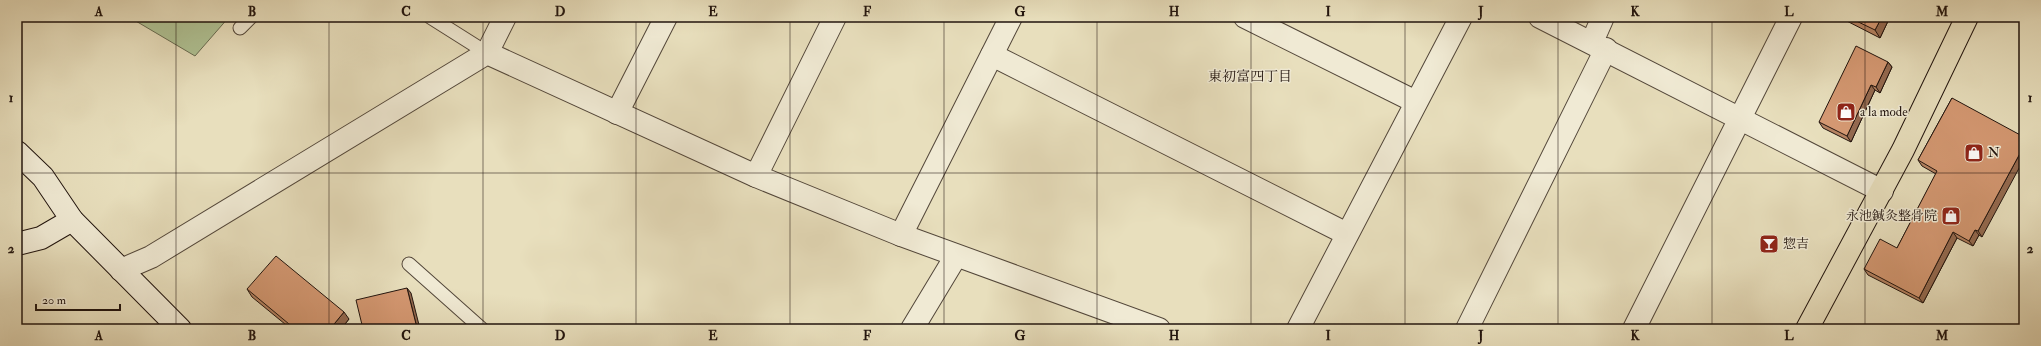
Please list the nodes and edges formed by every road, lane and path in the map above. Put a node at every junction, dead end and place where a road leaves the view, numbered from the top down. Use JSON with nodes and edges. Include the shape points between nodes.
{"nodes":[{"id":1,"x":251,"y":17,"type":"edge"},
{"id":2,"x":430,"y":17,"type":"edge"},
{"id":3,"x":505,"y":17,"type":"edge"},
{"id":4,"x":666,"y":17,"type":"edge"},
{"id":5,"x":835,"y":17,"type":"edge"},
{"id":6,"x":1011,"y":17,"type":"edge"},
{"id":7,"x":1245,"y":17,"type":"edge"},
{"id":8,"x":1461,"y":17,"type":"edge"},
{"id":9,"x":1540,"y":17,"type":"edge"},
{"id":10,"x":1604,"y":17,"type":"edge"},
{"id":11,"x":1791,"y":17,"type":"edge"},
{"id":12,"x":1967,"y":17,"type":"edge"},
{"id":13,"x":240,"y":28,"type":"dead end"},
{"id":14,"x":1599,"y":46,"type":"junction"},
{"id":15,"x":487,"y":53,"type":"junction"},
{"id":16,"x":992,"y":55,"type":"junction"},
{"id":17,"x":1416,"y":102,"type":"junction"},
{"id":18,"x":617,"y":113,"type":"junction"},
{"id":19,"x":1741,"y":118,"type":"junction"},
{"id":20,"x":17,"y":152,"type":"edge"},
{"id":21,"x":756,"y":176,"type":"junction"},
{"id":22,"x":1882,"y":191,"type":"junction"},
{"id":23,"x":72,"y":220,"type":"junction"},
{"id":24,"x":1347,"y":234,"type":"junction"},
{"id":25,"x":901,"y":235,"type":"junction"},
{"id":26,"x":17,"y":244,"type":"edge"},
{"id":27,"x":956,"y":256,"type":"junction"},
{"id":28,"x":409,"y":264,"type":"dead end"},
{"id":29,"x":121,"y":270,"type":"junction"},
{"id":30,"x":1151,"y":328,"type":"edge"},
{"id":31,"x":180,"y":329,"type":"edge"},
{"id":32,"x":482,"y":329,"type":"edge"},
{"id":33,"x":912,"y":329,"type":"edge"},
{"id":34,"x":1298,"y":329,"type":"edge"},
{"id":35,"x":1467,"y":329,"type":"edge"},
{"id":36,"x":1634,"y":329,"type":"edge"},
{"id":37,"x":1807,"y":329,"type":"edge"}],
"edges":[{"from":1,"to":13,"type":"lane"},
{"from":2,"to":15,"type":"lane"},
{"from":3,"to":15,"type":"street"},
{"from":4,"to":18,"type":"street"},
{"from":5,"to":21,"type":"street"},
{"from":6,"to":16,"type":"street"},
{"from":7,"to":17,"type":"street"},
{"from":8,"to":17,"type":"street"},
{"from":9,"to":14,"type":"street"},
{"from":10,"to":14,"type":"street"},
{"from":11,"to":19,"type":"street"},
{"from":12,"to":22,"type":"main road"},
{"from":14,"to":19,"type":"street"},
{"from":14,"to":35,"type":"street"},
{"from":15,"to":18,"type":"street"},
{"from":15,"to":29,"type":"street","via":[[151,257]]},
{"from":16,"to":24,"type":"street"},
{"from":16,"to":25,"type":"street"},
{"from":17,"to":24,"type":"street"},
{"from":18,"to":21,"type":"street"},
{"from":19,"to":22,"type":"street"},
{"from":19,"to":36,"type":"street"},
{"from":20,"to":23,"type":"street","via":[[43,177]]},
{"from":21,"to":25,"type":"street"},
{"from":22,"to":37,"type":"main road"},
{"from":23,"to":26,"type":"street","via":[[41,238]]},
{"from":23,"to":29,"type":"street"},
{"from":24,"to":34,"type":"street"},
{"from":25,"to":27,"type":"street"},
{"from":27,"to":30,"type":"street"},
{"from":27,"to":33,"type":"street"},
{"from":28,"to":32,"type":"lane"},
{"from":29,"to":31,"type":"street"}]}
